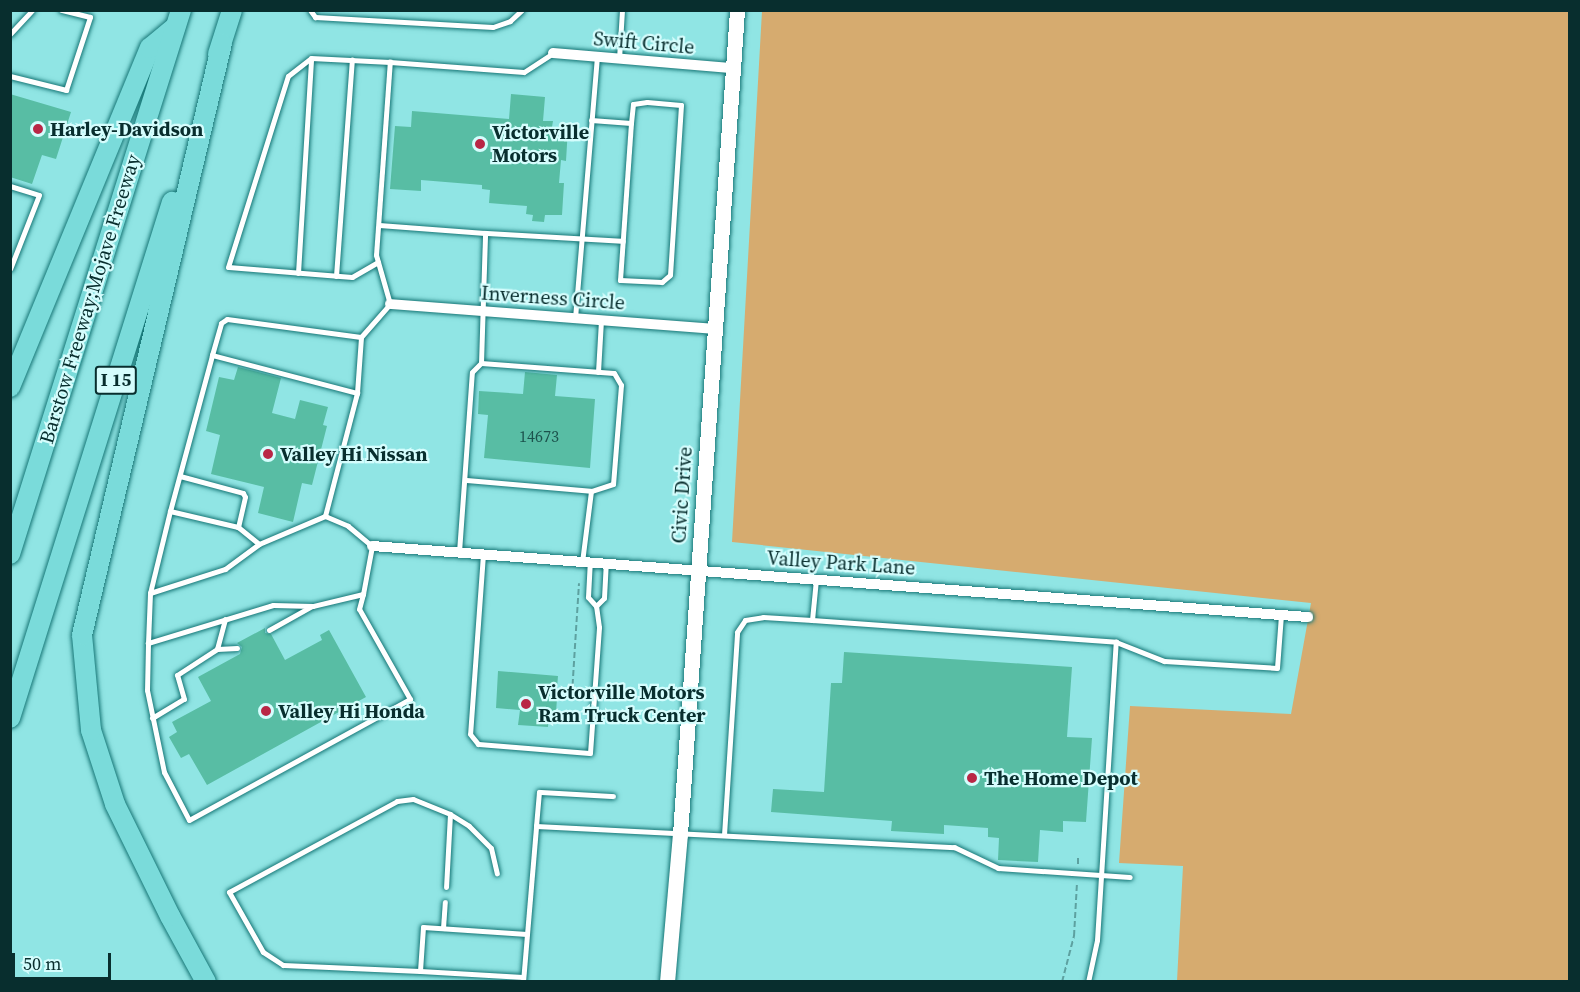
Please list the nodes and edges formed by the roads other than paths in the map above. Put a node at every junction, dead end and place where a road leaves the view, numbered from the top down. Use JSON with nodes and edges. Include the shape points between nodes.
{"nodes":[{"id":1,"x":32,"y":10,"type":"edge"},
{"id":2,"x":61,"y":10,"type":"edge"},
{"id":3,"x":232,"y":10,"type":"edge"},
{"id":4,"x":310,"y":10,"type":"edge"},
{"id":5,"x":522,"y":10,"type":"edge"},
{"id":6,"x":622,"y":10,"type":"edge"},
{"id":7,"x":737,"y":10,"type":"edge"},
{"id":8,"x":178,"y":19,"type":"edge"},
{"id":9,"x":10,"y":34,"type":"edge"},
{"id":10,"x":222,"y":43,"type":"junction"},
{"id":11,"x":553,"y":53,"type":"joint"},
{"id":12,"x":597,"y":57,"type":"junction"},
{"id":13,"x":311,"y":58,"type":"junction"},
{"id":14,"x":619,"y":59,"type":"junction"},
{"id":15,"x":352,"y":60,"type":"junction"},
{"id":16,"x":390,"y":62,"type":"junction"},
{"id":17,"x":733,"y":68,"type":"junction"},
{"id":18,"x":10,"y":76,"type":"edge"},
{"id":19,"x":591,"y":120,"type":"junction"},
{"id":20,"x":631,"y":123,"type":"junction"},
{"id":21,"x":10,"y":186,"type":"edge"},
{"id":22,"x":379,"y":225,"type":"junction"},
{"id":23,"x":485,"y":233,"type":"junction"},
{"id":24,"x":582,"y":240,"type":"junction"},
{"id":25,"x":623,"y":241,"type":"junction"},
{"id":26,"x":378,"y":262,"type":"junction"},
{"id":27,"x":10,"y":269,"type":"edge"},
{"id":28,"x":298,"y":273,"type":"junction"},
{"id":29,"x":336,"y":276,"type":"junction"},
{"id":30,"x":390,"y":304,"type":"junction"},
{"id":31,"x":483,"y":311,"type":"junction"},
{"id":32,"x":575,"y":318,"type":"junction"},
{"id":33,"x":601,"y":320,"type":"junction"},
{"id":34,"x":714,"y":328,"type":"junction"},
{"id":35,"x":361,"y":337,"type":"junction"},
{"id":36,"x":212,"y":355,"type":"junction"},
{"id":37,"x":481,"y":363,"type":"junction"},
{"id":38,"x":598,"y":372,"type":"junction"},
{"id":39,"x":10,"y":387,"type":"edge"},
{"id":40,"x":357,"y":393,"type":"junction"},
{"id":41,"x":180,"y":476,"type":"junction"},
{"id":42,"x":466,"y":480,"type":"junction"},
{"id":43,"x":591,"y":491,"type":"junction"},
{"id":44,"x":170,"y":511,"type":"junction"},
{"id":45,"x":325,"y":516,"type":"junction"},
{"id":46,"x":238,"y":527,"type":"junction"},
{"id":47,"x":259,"y":544,"type":"junction"},
{"id":48,"x":372,"y":546,"type":"junction"},
{"id":49,"x":459,"y":552,"type":"junction"},
{"id":50,"x":10,"y":554,"type":"edge"},
{"id":51,"x":483,"y":554,"type":"junction"},
{"id":52,"x":586,"y":562,"type":"junction"},
{"id":53,"x":606,"y":563,"type":"junction"},
{"id":54,"x":698,"y":570,"type":"junction"},
{"id":55,"x":816,"y":579,"type":"junction"},
{"id":56,"x":150,"y":593,"type":"junction"},
{"id":57,"x":363,"y":594,"type":"junction"},
{"id":58,"x":313,"y":606,"type":"junction"},
{"id":59,"x":596,"y":606,"type":"junction"},
{"id":60,"x":1281,"y":615,"type":"junction"},
{"id":61,"x":1308,"y":617,"type":"dead end"},
{"id":62,"x":225,"y":619,"type":"junction"},
{"id":63,"x":812,"y":620,"type":"junction"},
{"id":64,"x":269,"y":630,"type":"dead end"},
{"id":65,"x":1116,"y":642,"type":"junction"},
{"id":66,"x":148,"y":643,"type":"junction"},
{"id":67,"x":237,"y":648,"type":"dead end"},
{"id":68,"x":218,"y":649,"type":"junction"},
{"id":69,"x":10,"y":718,"type":"edge"},
{"id":70,"x":152,"y":718,"type":"junction"},
{"id":71,"x":613,"y":796,"type":"dead end"},
{"id":72,"x":450,"y":814,"type":"junction"},
{"id":73,"x":536,"y":826,"type":"junction"},
{"id":74,"x":680,"y":834,"type":"junction"},
{"id":75,"x":724,"y":835,"type":"junction"},
{"id":76,"x":497,"y":873,"type":"dead end"},
{"id":77,"x":1102,"y":875,"type":"junction"},
{"id":78,"x":1130,"y":877,"type":"dead end"},
{"id":79,"x":446,"y":886,"type":"dead end"},
{"id":80,"x":445,"y":902,"type":"dead end"},
{"id":81,"x":443,"y":928,"type":"junction"},
{"id":82,"x":527,"y":934,"type":"junction"},
{"id":83,"x":420,"y":970,"type":"junction"},
{"id":84,"x":523,"y":979,"type":"edge"},
{"id":85,"x":206,"y":981,"type":"edge"},
{"id":86,"x":667,"y":981,"type":"edge"},
{"id":87,"x":1088,"y":981,"type":"edge"}],
"edges":[{"from":1,"to":9,"type":"lane"},
{"from":2,"to":18,"type":"lane","via":[[90,17],[66,90]]},
{"from":3,"to":10,"type":"highway","number":"I 15"},
{"from":4,"to":5,"type":"lane","via":[[315,17],[493,27],[510,21]]},
{"from":6,"to":14,"type":"lane"},
{"from":7,"to":17,"type":"street","name":"Civic Drive"},
{"from":8,"to":39,"type":"highway","via":[[150,48]]},
{"from":8,"to":50,"type":"highway","name":"Barstow Freeway;Mojave Freeway","number":"I 15"},
{"from":10,"to":69,"type":"highway","number":"I 15"},
{"from":10,"to":85,"type":"highway","via":[[82,635],[91,730],[115,804]]},
{"from":11,"to":12,"type":"street","name":"Swift Circle"},
{"from":11,"to":16,"type":"lane","via":[[524,72]]},
{"from":12,"to":14,"type":"street","name":"Swift Circle"},
{"from":12,"to":19,"type":"lane"},
{"from":13,"to":15,"type":"lane"},
{"from":13,"to":28,"type":"lane"},
{"from":13,"to":28,"type":"lane","via":[[288,76],[228,267]]},
{"from":14,"to":17,"type":"street","name":"Swift Circle"},
{"from":15,"to":16,"type":"lane"},
{"from":15,"to":29,"type":"lane"},
{"from":16,"to":22,"type":"lane"},
{"from":17,"to":34,"type":"street","name":"Civic Drive"},
{"from":19,"to":20,"type":"lane"},
{"from":19,"to":24,"type":"lane"},
{"from":20,"to":25,"type":"lane"},
{"from":20,"to":25,"type":"lane","via":[[633,104],[681,105],[667,279],[620,280]]},
{"from":21,"to":27,"type":"lane","via":[[39,195]]},
{"from":22,"to":23,"type":"lane"},
{"from":22,"to":26,"type":"lane"},
{"from":23,"to":24,"type":"lane"},
{"from":23,"to":31,"type":"lane"},
{"from":24,"to":25,"type":"lane"},
{"from":24,"to":32,"type":"lane"},
{"from":26,"to":29,"type":"lane","via":[[352,277]]},
{"from":26,"to":30,"type":"lane"},
{"from":28,"to":29,"type":"lane"},
{"from":30,"to":31,"type":"street","name":"Inverness Circle"},
{"from":30,"to":35,"type":"lane"},
{"from":31,"to":32,"type":"street","name":"Inverness Circle"},
{"from":31,"to":37,"type":"lane"},
{"from":32,"to":33,"type":"street","name":"Inverness Circle"},
{"from":33,"to":34,"type":"street","name":"Inverness Circle"},
{"from":33,"to":38,"type":"lane"},
{"from":34,"to":54,"type":"street","name":"Civic Drive"},
{"from":35,"to":36,"type":"lane","via":[[227,319],[221,323]]},
{"from":35,"to":40,"type":"lane"},
{"from":36,"to":40,"type":"lane"},
{"from":36,"to":41,"type":"lane"},
{"from":37,"to":38,"type":"lane"},
{"from":37,"to":42,"type":"lane","via":[[472,372]]},
{"from":38,"to":43,"type":"lane","via":[[614,373],[621,385],[613,484]]},
{"from":40,"to":45,"type":"lane"},
{"from":41,"to":44,"type":"lane"},
{"from":41,"to":46,"type":"lane","via":[[243,493]]},
{"from":42,"to":43,"type":"lane"},
{"from":42,"to":49,"type":"lane"},
{"from":43,"to":52,"type":"lane"},
{"from":44,"to":46,"type":"lane"},
{"from":44,"to":56,"type":"lane"},
{"from":45,"to":47,"type":"lane"},
{"from":45,"to":48,"type":"lane","via":[[348,526]]},
{"from":46,"to":47,"type":"lane"},
{"from":47,"to":56,"type":"lane","via":[[225,569]]},
{"from":48,"to":49,"type":"street","name":"Valley Park Lane"},
{"from":48,"to":57,"type":"lane"},
{"from":49,"to":51,"type":"street","name":"Valley Park Lane"},
{"from":51,"to":52,"type":"street","name":"Valley Park Lane"},
{"from":51,"to":59,"type":"lane","via":[[470,734],[478,744],[590,753],[599,627]]},
{"from":52,"to":53,"type":"street","name":"Valley Park Lane"},
{"from":52,"to":59,"type":"lane","via":[[588,597]]},
{"from":53,"to":54,"type":"street","name":"Valley Park Lane"},
{"from":53,"to":59,"type":"lane","via":[[604,598]]},
{"from":54,"to":55,"type":"street","name":"Valley Park Lane"},
{"from":54,"to":74,"type":"street","name":"Civic Drive"},
{"from":55,"to":60,"type":"street","name":"Valley Park Lane"},
{"from":55,"to":63,"type":"lane"},
{"from":56,"to":66,"type":"lane"},
{"from":57,"to":58,"type":"lane"},
{"from":57,"to":70,"type":"lane","via":[[359,609],[410,699],[189,820],[164,772]]},
{"from":58,"to":62,"type":"lane","via":[[273,605]]},
{"from":58,"to":64,"type":"lane"},
{"from":60,"to":61,"type":"street","name":"Valley Park Lane"},
{"from":60,"to":65,"type":"lane","via":[[1277,668],[1164,661]]},
{"from":62,"to":66,"type":"lane"},
{"from":62,"to":68,"type":"lane"},
{"from":63,"to":65,"type":"lane"},
{"from":63,"to":75,"type":"lane","via":[[763,617],[745,620],[737,632]]},
{"from":65,"to":77,"type":"lane"},
{"from":66,"to":70,"type":"lane","via":[[147,690]]},
{"from":67,"to":68,"type":"lane"},
{"from":68,"to":70,"type":"lane","via":[[179,671],[177,679],[184,699]]},
{"from":71,"to":73,"type":"lane","via":[[539,792]]},
{"from":72,"to":76,"type":"lane","via":[[470,826],[491,848]]},
{"from":72,"to":79,"type":"lane"},
{"from":72,"to":83,"type":"lane","via":[[414,800],[397,801],[230,892],[263,952],[283,965]]},
{"from":73,"to":74,"type":"lane"},
{"from":73,"to":82,"type":"lane"},
{"from":74,"to":75,"type":"lane"},
{"from":74,"to":86,"type":"street","name":"Civic Drive"},
{"from":75,"to":77,"type":"lane","via":[[954,847],[998,868]]},
{"from":77,"to":78,"type":"lane"},
{"from":77,"to":87,"type":"lane","via":[[1097,940]]},
{"from":80,"to":81,"type":"lane"},
{"from":81,"to":82,"type":"lane"},
{"from":81,"to":83,"type":"lane","via":[[423,927]]},
{"from":82,"to":84,"type":"lane"},
{"from":83,"to":84,"type":"lane"}]}
